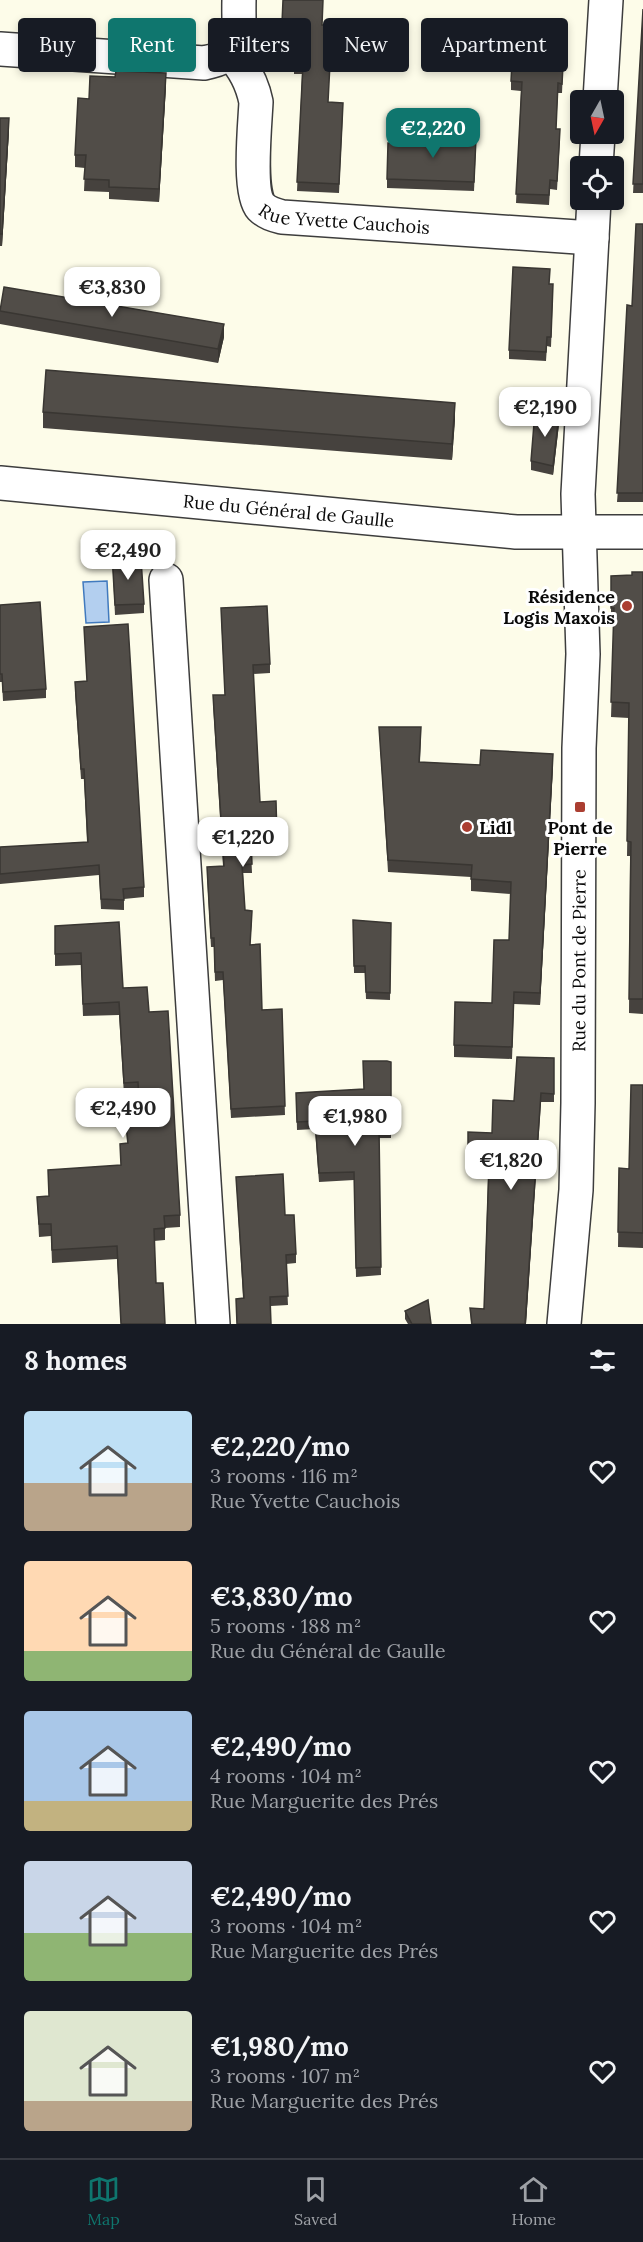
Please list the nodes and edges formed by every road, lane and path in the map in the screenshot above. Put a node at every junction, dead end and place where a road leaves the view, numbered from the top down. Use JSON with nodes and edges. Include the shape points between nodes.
{"nodes":[{"id":1,"x":239,"y":0,"type":"edge"},
{"id":2,"x":606,"y":0,"type":"edge"},
{"id":3,"x":238,"y":18,"type":"edge"},
{"id":4,"x":0,"y":49,"type":"edge"},
{"id":5,"x":208,"y":62,"type":"edge"},
{"id":6,"x":246,"y":72,"type":"edge"},
{"id":7,"x":601,"y":90,"type":"edge"},
{"id":8,"x":593,"y":210,"type":"edge"},
{"id":9,"x":592,"y":238,"type":"junction"},
{"id":10,"x":0,"y":483,"type":"edge"},
{"id":11,"x":643,"y":532,"type":"edge"},
{"id":12,"x":578,"y":533,"type":"junction"},
{"id":13,"x":166,"y":580,"type":"dead end"},
{"id":14,"x":213,"y":1324,"type":"edge"},
{"id":15,"x":564,"y":1324,"type":"edge"}],
"edges":[{"from":1,"to":3,"type":"street"},
{"from":2,"to":7,"type":"street"},
{"from":4,"to":5,"type":"street"},
{"from":6,"to":9,"type":"street","name":"Rue Yvette Cauchois","via":[[256,102],[254,192],[269,214]]},
{"from":8,"to":9,"type":"street","name":"Rue du Pont de Pierre"},
{"from":9,"to":12,"type":"street","name":"Rue du Pont de Pierre"},
{"from":10,"to":12,"type":"street","name":"Rue du Général de Gaulle","via":[[516,532]]},
{"from":11,"to":12,"type":"street","name":"Rue du Général de Gaulle"},
{"from":12,"to":15,"type":"street","name":"Rue du Pont de Pierre","via":[[583,654],[578,1103],[576,1190]]},
{"from":13,"to":14,"type":"street"}]}
